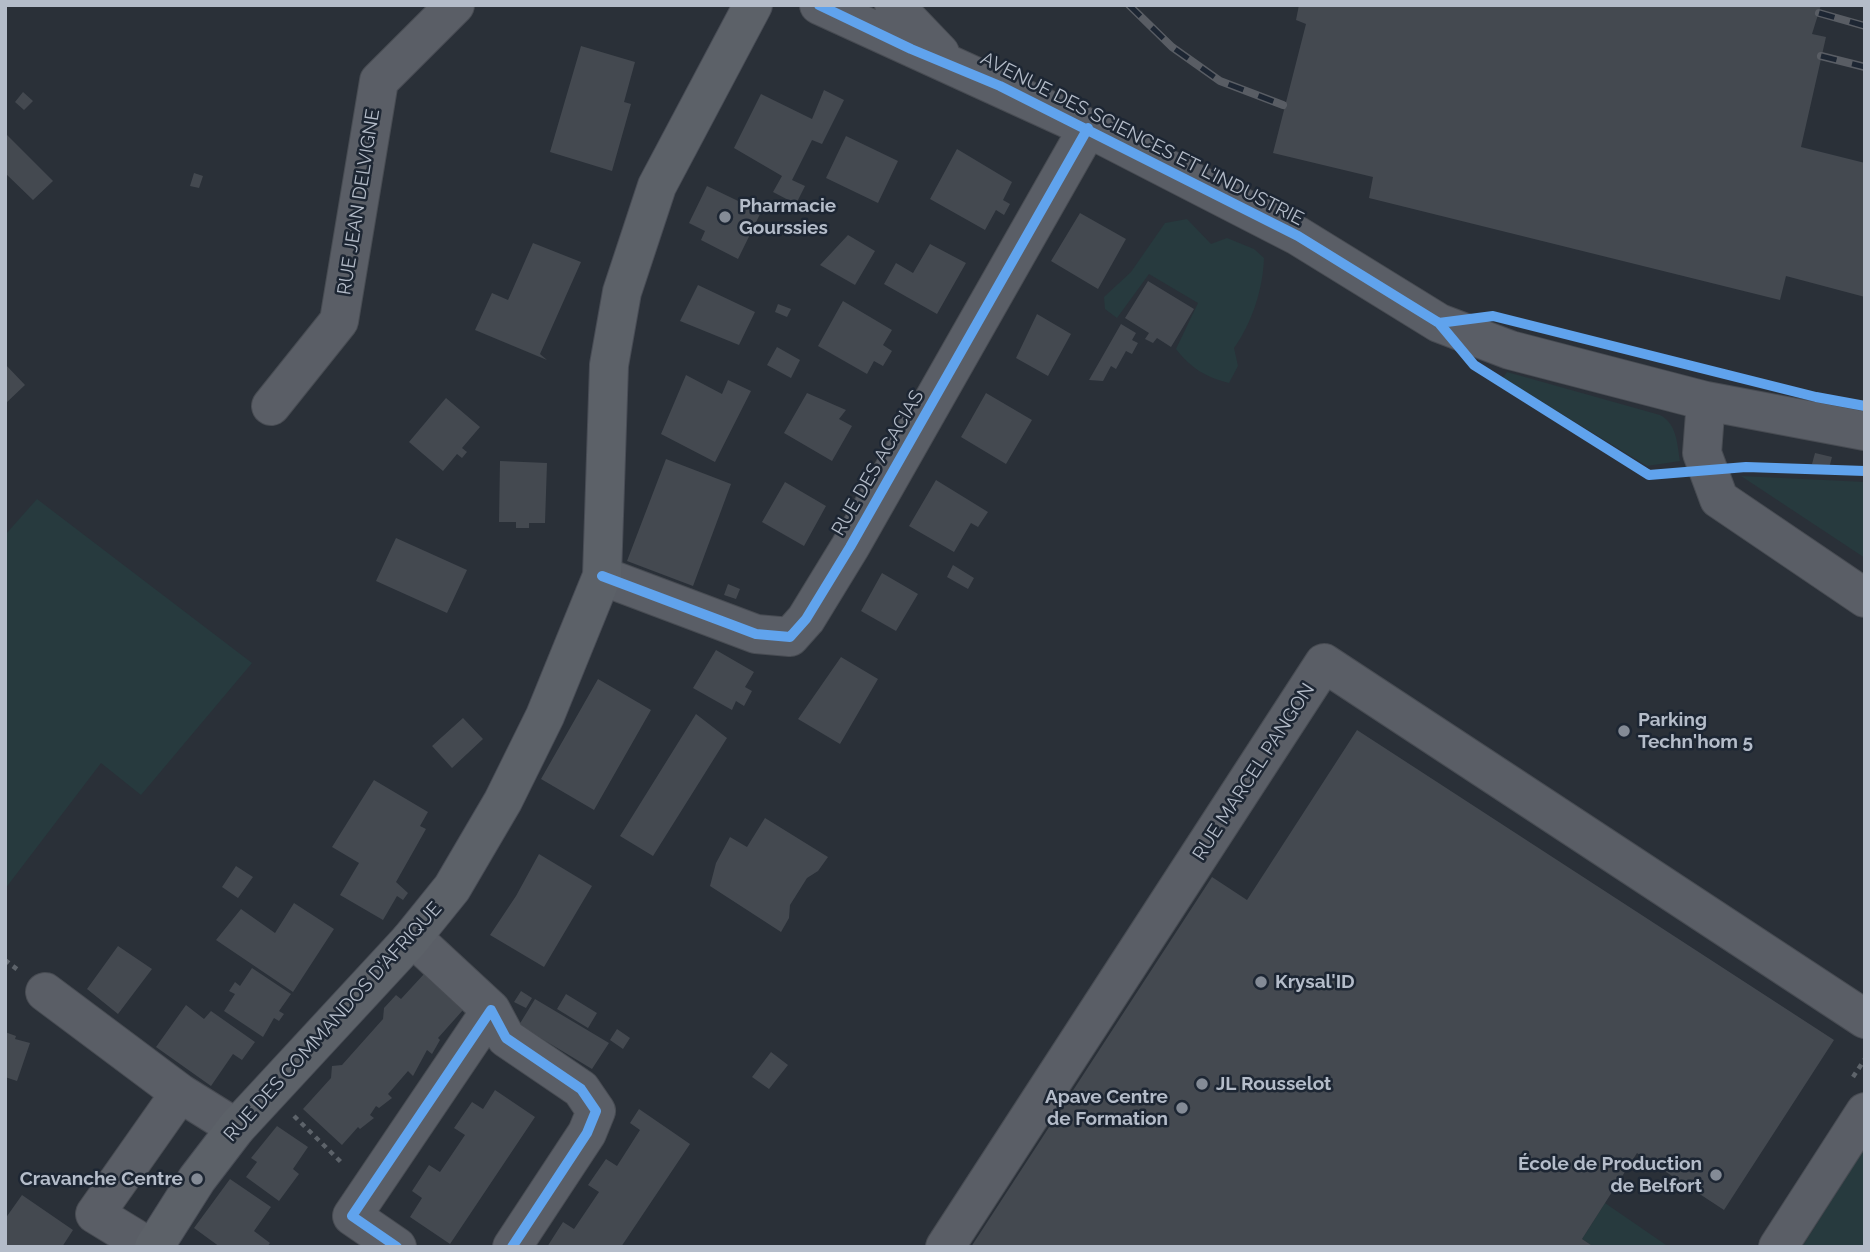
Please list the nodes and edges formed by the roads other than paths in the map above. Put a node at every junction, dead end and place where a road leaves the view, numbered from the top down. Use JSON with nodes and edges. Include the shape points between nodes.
{"nodes":[{"id":1,"x":455,"y":5,"type":"edge"},
{"id":2,"x":753,"y":5,"type":"edge"},
{"id":3,"x":819,"y":5,"type":"edge"},
{"id":4,"x":894,"y":5,"type":"edge"},
{"id":5,"x":951,"y":65,"type":"junction"},
{"id":6,"x":1088,"y":128,"type":"junction"},
{"id":7,"x":1706,"y":401,"type":"junction"},
{"id":8,"x":271,"y":406,"type":"dead end"},
{"id":9,"x":1865,"y":431,"type":"edge"},
{"id":10,"x":601,"y":576,"type":"junction"},
{"id":11,"x":1865,"y":598,"type":"edge"},
{"id":12,"x":410,"y":940,"type":"junction"},
{"id":13,"x":44,"y":992,"type":"dead end"},
{"id":14,"x":491,"y":1010,"type":"junction"},
{"id":15,"x":1865,"y":1019,"type":"edge"},
{"id":16,"x":180,"y":1093,"type":"junction"},
{"id":17,"x":1865,"y":1112,"type":"edge"},
{"id":18,"x":236,"y":1128,"type":"junction"},
{"id":19,"x":151,"y":1247,"type":"edge"},
{"id":20,"x":397,"y":1247,"type":"edge"},
{"id":21,"x":512,"y":1247,"type":"edge"},
{"id":22,"x":945,"y":1247,"type":"edge"},
{"id":23,"x":1778,"y":1247,"type":"edge"}],
"edges":[{"from":1,"to":8,"type":"street","name":"RUE JEAN DELVIGNE","via":[[379,81],[339,321]]},
{"from":2,"to":10,"type":"main road","name":"RUE DES COMMANDOS D'AFRIQUE","via":[[657,186],[622,292],[609,365]]},
{"from":3,"to":5,"type":"street","name":"AVENUE DES SCIENCES ET L'INDUSTRIE"},
{"from":4,"to":5,"type":"street"},
{"from":5,"to":6,"type":"street","name":"AVENUE DES SCIENCES ET L'INDUSTRIE"},
{"from":6,"to":7,"type":"street","name":"AVENUE DES SCIENCES ET L'INDUSTRIE","via":[[1298,236],[1439,323],[1510,349]]},
{"from":6,"to":10,"type":"street","name":"RUE DES ACACIAS","via":[[850,547],[790,637],[756,634]]},
{"from":7,"to":9,"type":"street","name":"AVENUE DES SCIENCES ET L'INDUSTRIE"},
{"from":7,"to":11,"type":"street","via":[[1702,453],[1718,499]]},
{"from":10,"to":12,"type":"main road","name":"RUE DES COMMANDOS D'AFRIQUE","via":[[556,691],[503,801],[452,888]]},
{"from":12,"to":14,"type":"street"},
{"from":12,"to":18,"type":"main road","name":"RUE DES COMMANDOS D'AFRIQUE"},
{"from":13,"to":16,"type":"street"},
{"from":14,"to":20,"type":"street","via":[[352,1216]]},
{"from":14,"to":21,"type":"street","via":[[506,1038],[581,1089],[596,1111],[587,1133]]},
{"from":15,"to":22,"type":"street","name":"RUE MARCEL PANGON","via":[[1324,663]]},
{"from":16,"to":18,"type":"street"},
{"from":16,"to":19,"type":"street","via":[[95,1214]]},
{"from":17,"to":23,"type":"street"},
{"from":18,"to":19,"type":"main road","name":"RUE DES COMMANDOS D'AFRIQUE"}]}
